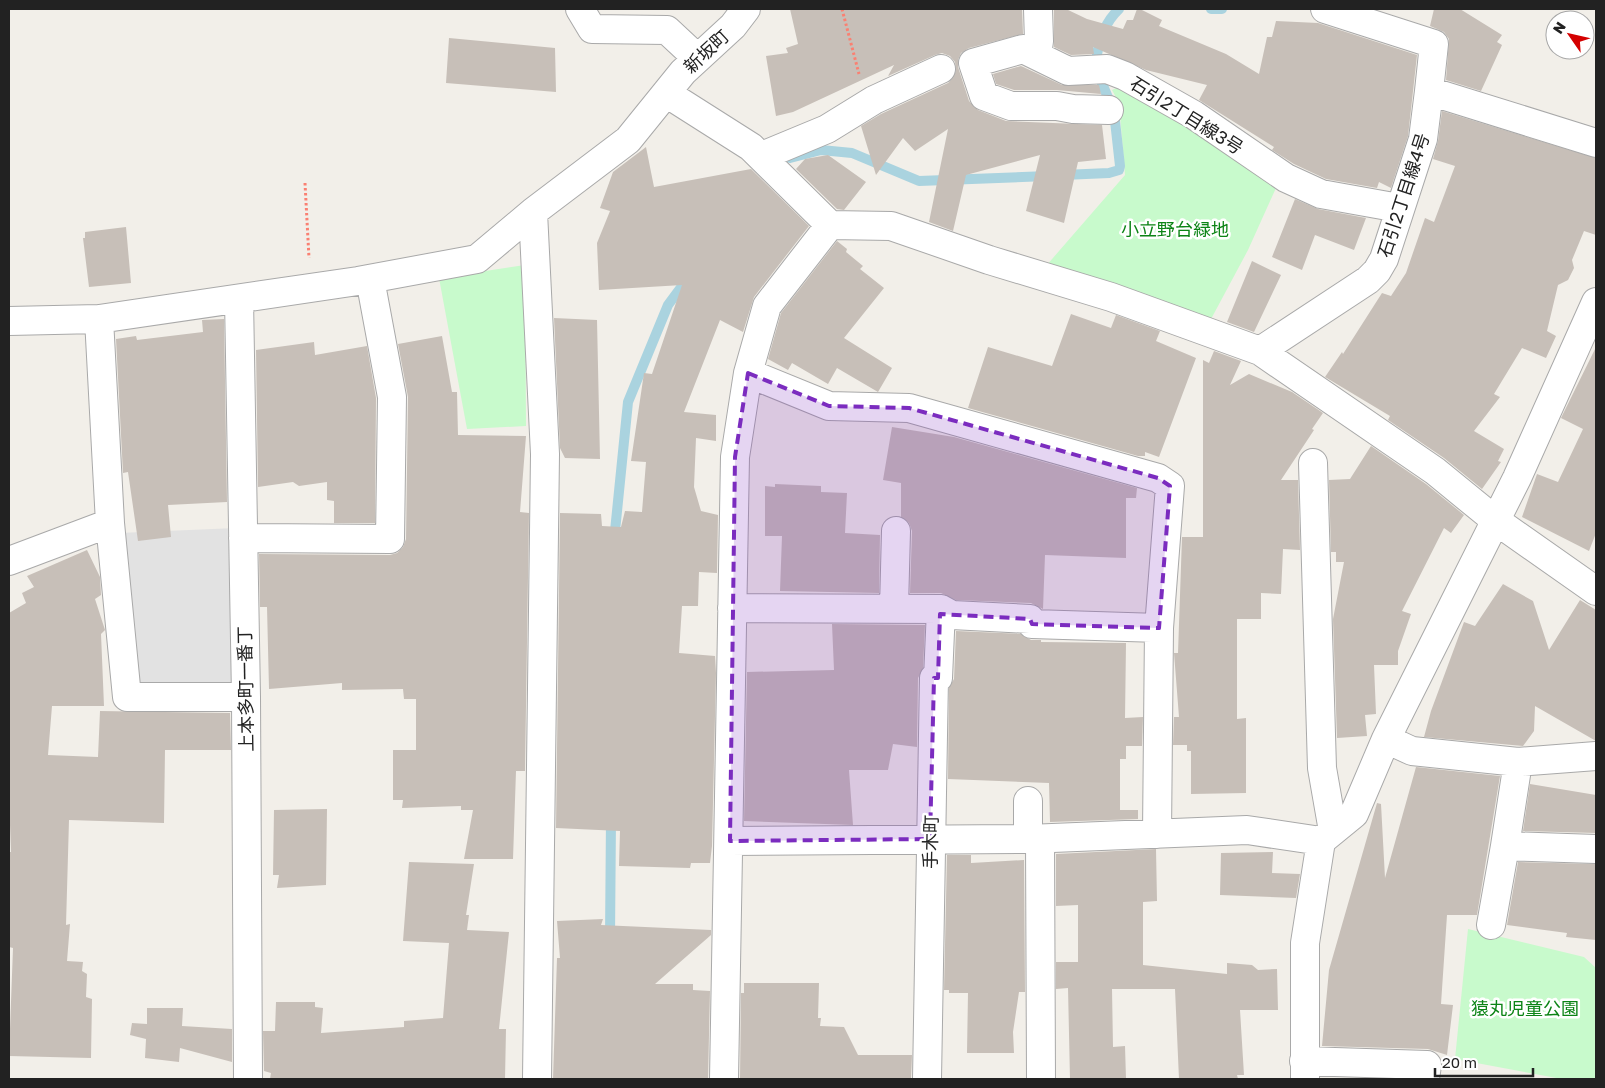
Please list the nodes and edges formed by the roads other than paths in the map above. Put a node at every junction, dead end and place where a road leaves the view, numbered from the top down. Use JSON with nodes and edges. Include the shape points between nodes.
{"nodes":[{"id":1,"x":580,"y":9,"type":"edge"},
{"id":2,"x":746,"y":9,"type":"edge"},
{"id":3,"x":1038,"y":9,"type":"edge"},
{"id":4,"x":1325,"y":9,"type":"edge"},
{"id":5,"x":1037,"y":55,"type":"junction"},
{"id":6,"x":697,"y":58,"type":"junction"},
{"id":7,"x":941,"y":69,"type":"dead end"},
{"id":8,"x":1429,"y":91,"type":"junction"},
{"id":9,"x":666,"y":93,"type":"junction"},
{"id":10,"x":1109,"y":110,"type":"dead end"},
{"id":11,"x":1596,"y":143,"type":"edge"},
{"id":12,"x":762,"y":156,"type":"junction"},
{"id":13,"x":1399,"y":208,"type":"junction"},
{"id":14,"x":533,"y":212,"type":"junction"},
{"id":15,"x":830,"y":225,"type":"junction"},
{"id":16,"x":370,"y":279,"type":"junction"},
{"id":17,"x":239,"y":299,"type":"junction"},
{"id":18,"x":1596,"y":302,"type":"edge"},
{"id":19,"x":99,"y":319,"type":"junction"},
{"id":20,"x":9,"y":322,"type":"edge"},
{"id":21,"x":1260,"y":351,"type":"junction"},
{"id":22,"x":748,"y":373,"type":"junction"},
{"id":23,"x":1313,"y":463,"type":"dead end"},
{"id":24,"x":1495,"y":520,"type":"junction"},
{"id":25,"x":110,"y":523,"type":"junction"},
{"id":26,"x":896,"y":531,"type":"dead end"},
{"id":27,"x":243,"y":538,"type":"junction"},
{"id":28,"x":9,"y":561,"type":"edge"},
{"id":29,"x":1596,"y":591,"type":"edge"},
{"id":30,"x":732,"y":608,"type":"junction"},
{"id":31,"x":894,"y":608,"type":"junction"},
{"id":32,"x":941,"y":609,"type":"junction"},
{"id":33,"x":1159,"y":628,"type":"junction"},
{"id":34,"x":246,"y":697,"type":"junction"},
{"id":35,"x":1386,"y":739,"type":"junction"},
{"id":36,"x":1596,"y":756,"type":"edge"},
{"id":37,"x":1518,"y":762,"type":"junction"},
{"id":38,"x":1028,"y":801,"type":"dead end"},
{"id":39,"x":1157,"y":834,"type":"junction"},
{"id":40,"x":1327,"y":836,"type":"junction"},
{"id":41,"x":930,"y":839,"type":"junction"},
{"id":42,"x":1034,"y":839,"type":"junction"},
{"id":43,"x":730,"y":841,"type":"junction"},
{"id":44,"x":1505,"y":846,"type":"junction"},
{"id":45,"x":1596,"y":849,"type":"edge"},
{"id":46,"x":1491,"y":925,"type":"dead end"},
{"id":47,"x":1305,"y":1070,"type":"edge"},
{"id":48,"x":248,"y":1079,"type":"edge"},
{"id":49,"x":537,"y":1079,"type":"edge"},
{"id":50,"x":724,"y":1079,"type":"edge"},
{"id":51,"x":926,"y":1079,"type":"edge"},
{"id":52,"x":1041,"y":1079,"type":"edge"},
{"id":53,"x":1425,"y":1079,"type":"edge"}],
"edges":[{"from":1,"to":6,"type":"street","via":[[592,29],[667,30]]},
{"from":2,"to":6,"type":"street","name":"新坂町","via":[[733,26]]},
{"from":3,"to":5,"type":"street"},
{"from":4,"to":8,"type":"street","name":"石引2丁目線4号","via":[[1434,44]]},
{"from":5,"to":10,"type":"street","name":"石引2丁目線3号","via":[[1023,49],[972,63],[984,96],[1011,106]]},
{"from":5,"to":13,"type":"street","name":"石引2丁目線3号","via":[[1068,72],[1106,68],[1125,76],[1194,115],[1286,178],[1321,194]]},
{"from":6,"to":9,"type":"street","name":"新坂町"},
{"from":7,"to":12,"type":"street","via":[[867,104],[826,129]]},
{"from":8,"to":11,"type":"street"},
{"from":8,"to":13,"type":"street","name":"石引2丁目線4号","via":[[1423,139]]},
{"from":9,"to":12,"type":"street"},
{"from":9,"to":14,"type":"street","name":"新坂町","via":[[628,140]]},
{"from":12,"to":15,"type":"street"},
{"from":13,"to":21,"type":"street","name":"石引2丁目線4号","via":[[1384,259],[1377,271]]},
{"from":14,"to":16,"type":"street","name":"新坂町","via":[[477,259]]},
{"from":14,"to":49,"type":"street","via":[[546,454]]},
{"from":15,"to":21,"type":"street","via":[[891,226],[1111,297]]},
{"from":15,"to":22,"type":"street","via":[[767,306]]},
{"from":16,"to":17,"type":"street","name":"新坂町"},
{"from":16,"to":27,"type":"street","via":[[392,397],[390,539]]},
{"from":17,"to":19,"type":"street","name":"新坂町"},
{"from":17,"to":27,"type":"street","name":"上本多町一番丁"},
{"from":18,"to":24,"type":"street"},
{"from":19,"to":20,"type":"street","name":"新坂町"},
{"from":19,"to":25,"type":"street"},
{"from":21,"to":24,"type":"street","via":[[1435,471]]},
{"from":22,"to":30,"type":"street","via":[[735,457]]},
{"from":22,"to":33,"type":"street","via":[[829,406],[909,408],[1158,478],[1170,486]]},
{"from":23,"to":40,"type":"street"},
{"from":24,"to":29,"type":"street"},
{"from":24,"to":35,"type":"street"},
{"from":25,"to":28,"type":"street"},
{"from":25,"to":34,"type":"street","via":[[127,697]]},
{"from":26,"to":31,"type":"street"},
{"from":27,"to":34,"type":"street","name":"上本多町一番丁"},
{"from":30,"to":31,"type":"street"},
{"from":30,"to":43,"type":"street"},
{"from":31,"to":32,"type":"street"},
{"from":32,"to":33,"type":"street","via":[[952,615],[1030,619],[1032,624]]},
{"from":32,"to":41,"type":"street","name":"手木町","via":[[938,678],[934,678]]},
{"from":33,"to":39,"type":"street"},
{"from":34,"to":48,"type":"street","name":"上本多町一番丁"},
{"from":35,"to":37,"type":"street","via":[[1412,751]]},
{"from":35,"to":40,"type":"street","via":[[1354,814]]},
{"from":36,"to":37,"type":"street"},
{"from":37,"to":44,"type":"street"},
{"from":38,"to":42,"type":"street"},
{"from":39,"to":40,"type":"street","via":[[1247,830]]},
{"from":39,"to":42,"type":"street"},
{"from":40,"to":47,"type":"street","via":[[1305,943]]},
{"from":41,"to":42,"type":"street"},
{"from":41,"to":43,"type":"street"},
{"from":41,"to":51,"type":"street","name":"手木町"},
{"from":42,"to":52,"type":"street"},
{"from":43,"to":50,"type":"street"},
{"from":44,"to":45,"type":"street"},
{"from":44,"to":46,"type":"street"},
{"from":47,"to":53,"type":"street","via":[[1427,1065]]}]}
